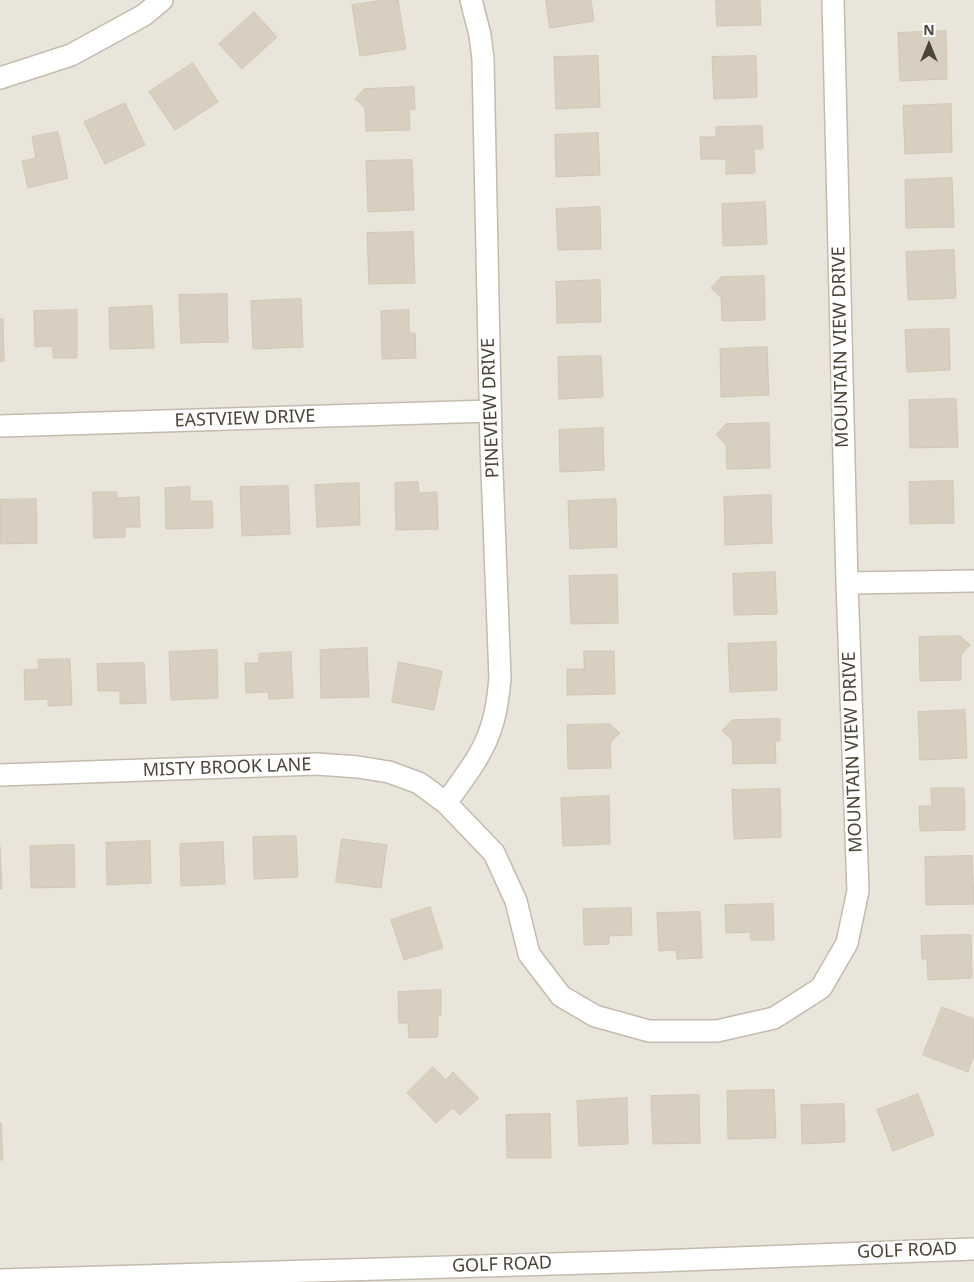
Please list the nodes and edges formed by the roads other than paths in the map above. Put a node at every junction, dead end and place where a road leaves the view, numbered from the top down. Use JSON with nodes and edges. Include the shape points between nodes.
{"nodes":[{"id":1,"x":162,"y":0,"type":"edge"},
{"id":2,"x":471,"y":0,"type":"edge"},
{"id":3,"x":833,"y":0,"type":"edge"},
{"id":4,"x":0,"y":78,"type":"edge"},
{"id":5,"x":490,"y":412,"type":"junction"},
{"id":6,"x":0,"y":426,"type":"edge"},
{"id":7,"x":974,"y":581,"type":"edge"},
{"id":8,"x":847,"y":583,"type":"junction"},
{"id":9,"x":0,"y":775,"type":"edge"},
{"id":10,"x":446,"y":802,"type":"junction"},
{"id":11,"x":974,"y":1249,"type":"edge"},
{"id":12,"x":0,"y":1280,"type":"edge"}],
"edges":[{"from":1,"to":4,"type":"street","via":[[144,15],[71,55]]},
{"from":2,"to":5,"type":"street","name":"PINEVIEW DRIVE","via":[[483,59]]},
{"from":3,"to":8,"type":"street","name":"MOUNTAIN VIEW DRIVE"},
{"from":5,"to":6,"type":"street","name":"EASTVIEW DRIVE"},
{"from":5,"to":10,"type":"street","name":"PINEVIEW DRIVE","via":[[500,678],[488,737]]},
{"from":7,"to":8,"type":"street"},
{"from":8,"to":10,"type":"street","name":"MOUNTAIN VIEW DRIVE","via":[[858,891],[847,943],[821,988],[774,1018],[717,1031],[649,1031],[596,1016],[561,996],[529,954],[516,901],[494,853]]},
{"from":9,"to":10,"type":"street","name":"MISTY BROOK LANE","via":[[317,764],[389,772],[419,783]]},
{"from":11,"to":12,"type":"street","name":"GOLF ROAD"}]}
